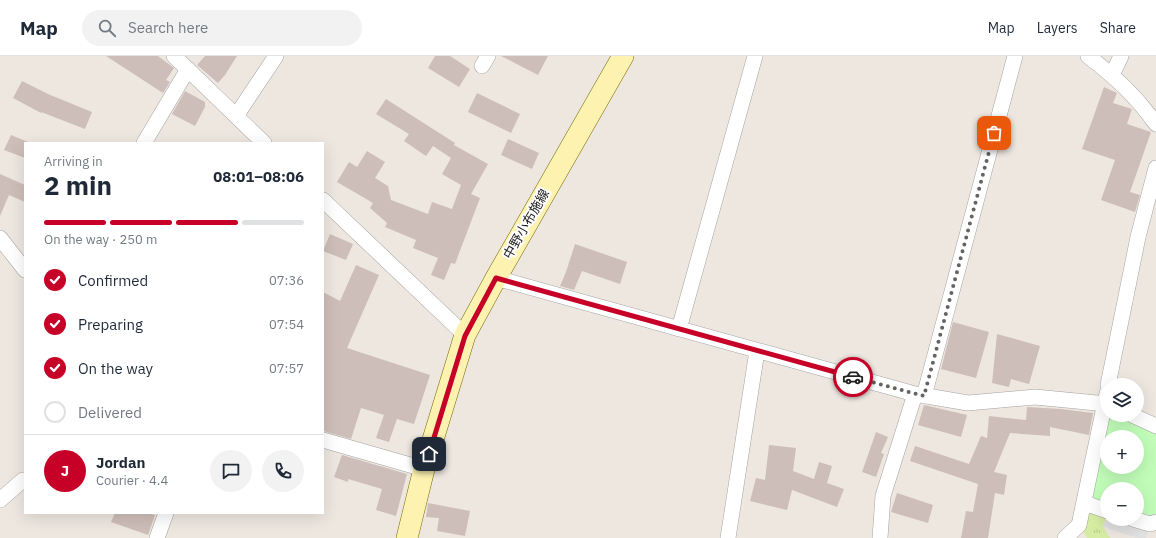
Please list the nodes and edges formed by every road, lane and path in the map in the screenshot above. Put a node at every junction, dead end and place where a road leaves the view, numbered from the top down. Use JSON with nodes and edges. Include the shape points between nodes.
{"nodes":[{"id":1,"x":174,"y":56,"type":"edge"},
{"id":2,"x":276,"y":56,"type":"edge"},
{"id":3,"x":623,"y":56,"type":"edge"},
{"id":4,"x":755,"y":56,"type":"edge"},
{"id":5,"x":1015,"y":56,"type":"edge"},
{"id":6,"x":1088,"y":56,"type":"edge"},
{"id":7,"x":1121,"y":56,"type":"edge"},
{"id":8,"x":188,"y":69,"type":"junction"},
{"id":9,"x":1112,"y":75,"type":"junction"},
{"id":10,"x":236,"y":116,"type":"junction"},
{"id":11,"x":1156,"y":124,"type":"edge"},
{"id":12,"x":145,"y":142,"type":"edge"},
{"id":13,"x":263,"y":142,"type":"edge"},
{"id":14,"x":1156,"y":168,"type":"edge"},
{"id":15,"x":324,"y":202,"type":"edge"},
{"id":16,"x":0,"y":238,"type":"edge"},
{"id":17,"x":24,"y":269,"type":"edge"},
{"id":18,"x":496,"y":278,"type":"junction"},
{"id":19,"x":679,"y":329,"type":"junction"},
{"id":20,"x":465,"y":336,"type":"junction"},
{"id":21,"x":757,"y":351,"type":"junction"},
{"id":22,"x":1109,"y":378,"type":"edge"},
{"id":23,"x":920,"y":395,"type":"junction"},
{"id":24,"x":1100,"y":400,"type":"edge"},
{"id":25,"x":1144,"y":420,"type":"edge"},
{"id":26,"x":1102,"y":422,"type":"edge"},
{"id":27,"x":1156,"y":426,"type":"edge"},
{"id":28,"x":324,"y":440,"type":"edge"},
{"id":29,"x":424,"y":469,"type":"junction"},
{"id":30,"x":24,"y":480,"type":"edge"},
{"id":31,"x":0,"y":500,"type":"edge"},
{"id":32,"x":1085,"y":503,"type":"junction"},
{"id":33,"x":1100,"y":508,"type":"edge"},
{"id":34,"x":166,"y":514,"type":"edge"},
{"id":35,"x":1144,"y":522,"type":"edge"},
{"id":36,"x":1156,"y":522,"type":"edge"},
{"id":37,"x":157,"y":538,"type":"edge"},
{"id":38,"x":407,"y":538,"type":"edge"},
{"id":39,"x":728,"y":538,"type":"edge"},
{"id":40,"x":880,"y":538,"type":"edge"},
{"id":41,"x":1065,"y":538,"type":"edge"}],
"edges":[{"from":1,"to":8,"type":"street"},
{"from":2,"to":10,"type":"street"},
{"from":3,"to":18,"type":"main road","name":"中野小布施線"},
{"from":4,"to":19,"type":"street"},
{"from":5,"to":23,"type":"street"},
{"from":6,"to":9,"type":"street"},
{"from":7,"to":9,"type":"street"},
{"from":8,"to":10,"type":"street"},
{"from":8,"to":12,"type":"street"},
{"from":9,"to":11,"type":"street","via":[[1142,105]]},
{"from":10,"to":13,"type":"street"},
{"from":14,"to":22,"type":"street","via":[[1138,237]]},
{"from":15,"to":20,"type":"street"},
{"from":16,"to":17,"type":"street"},
{"from":18,"to":19,"type":"street"},
{"from":18,"to":20,"type":"main road","name":"中野小布施線"},
{"from":19,"to":21,"type":"street"},
{"from":20,"to":29,"type":"main road","name":"中野小布施線"},
{"from":21,"to":23,"type":"street"},
{"from":21,"to":39,"type":"street"},
{"from":23,"to":24,"type":"street","via":[[968,403],[1035,397]]},
{"from":23,"to":40,"type":"street","via":[[883,496]]},
{"from":25,"to":27,"type":"street"},
{"from":26,"to":32,"type":"street"},
{"from":28,"to":29,"type":"street"},
{"from":29,"to":38,"type":"main road","name":"中野小布施線"},
{"from":30,"to":31,"type":"street"},
{"from":32,"to":33,"type":"street"},
{"from":32,"to":41,"type":"street","via":[[1079,525]]},
{"from":34,"to":37,"type":"street"},
{"from":35,"to":36,"type":"street"}]}
